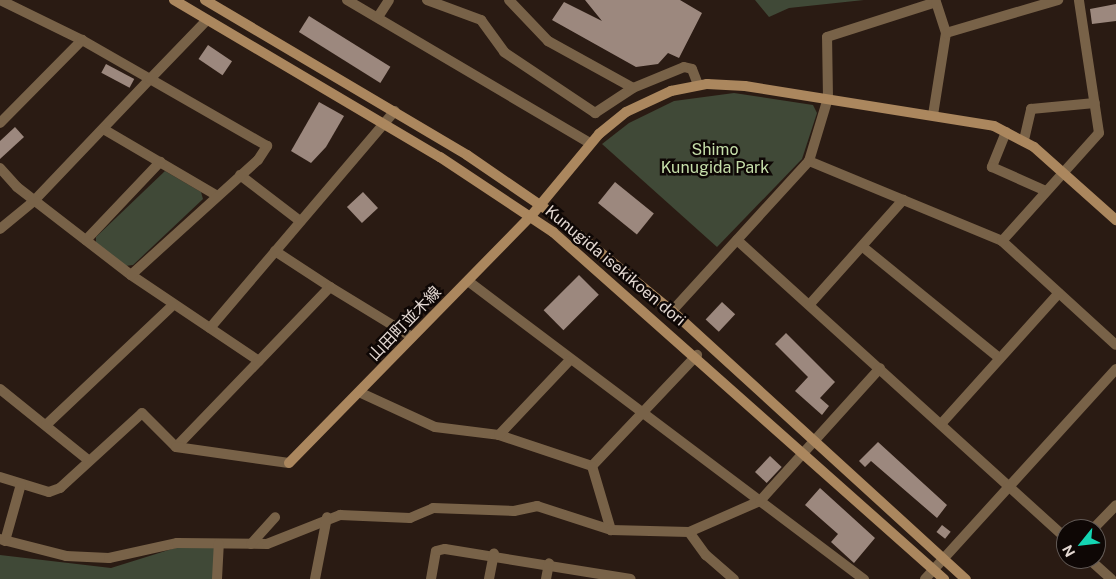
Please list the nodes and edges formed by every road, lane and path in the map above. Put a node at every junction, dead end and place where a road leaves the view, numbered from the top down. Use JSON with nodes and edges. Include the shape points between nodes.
{"nodes":[{"id":1,"x":0,"y":0,"type":"edge"},
{"id":2,"x":174,"y":0,"type":"edge"},
{"id":3,"x":205,"y":0,"type":"edge"},
{"id":4,"x":347,"y":0,"type":"edge"},
{"id":5,"x":389,"y":0,"type":"edge"},
{"id":6,"x":427,"y":0,"type":"edge"},
{"id":7,"x":510,"y":0,"type":"edge"},
{"id":8,"x":1058,"y":0,"type":"edge"},
{"id":9,"x":1079,"y":0,"type":"edge"},
{"id":10,"x":378,"y":18,"type":"junction"},
{"id":11,"x":207,"y":20,"type":"junction"},
{"id":12,"x":946,"y":33,"type":"junction"},
{"id":13,"x":82,"y":40,"type":"junction"},
{"id":14,"x":150,"y":79,"type":"junction"},
{"id":15,"x":698,"y":85,"type":"junction"},
{"id":16,"x":634,"y":88,"type":"junction"},
{"id":17,"x":828,"y":98,"type":"junction"},
{"id":18,"x":1095,"y":103,"type":"junction"},
{"id":19,"x":395,"y":112,"type":"junction"},
{"id":20,"x":933,"y":114,"type":"junction"},
{"id":21,"x":382,"y":122,"type":"junction"},
{"id":22,"x":0,"y":123,"type":"edge"},
{"id":23,"x":105,"y":130,"type":"junction"},
{"id":24,"x":1006,"y":132,"type":"junction"},
{"id":25,"x":1024,"y":140,"type":"junction"},
{"id":26,"x":590,"y":144,"type":"junction"},
{"id":27,"x":809,"y":161,"type":"junction"},
{"id":28,"x":160,"y":162,"type":"junction"},
{"id":29,"x":0,"y":168,"type":"edge"},
{"id":30,"x":1063,"y":172,"type":"junction"},
{"id":31,"x":240,"y":175,"type":"junction"},
{"id":32,"x":1046,"y":191,"type":"junction"},
{"id":33,"x":216,"y":195,"type":"junction"},
{"id":34,"x":903,"y":200,"type":"junction"},
{"id":35,"x":34,"y":201,"type":"junction"},
{"id":36,"x":541,"y":205,"type":"junction"},
{"id":37,"x":531,"y":216,"type":"junction"},
{"id":38,"x":1116,"y":220,"type":"edge"},
{"id":39,"x":300,"y":221,"type":"junction"},
{"id":40,"x":0,"y":229,"type":"edge"},
{"id":41,"x":86,"y":240,"type":"junction"},
{"id":42,"x":738,"y":240,"type":"junction"},
{"id":43,"x":1002,"y":241,"type":"junction"},
{"id":44,"x":862,"y":247,"type":"junction"},
{"id":45,"x":275,"y":251,"type":"junction"},
{"id":46,"x":132,"y":275,"type":"junction"},
{"id":47,"x":468,"y":281,"type":"junction"},
{"id":48,"x":330,"y":287,"type":"junction"},
{"id":49,"x":1059,"y":293,"type":"junction"},
{"id":50,"x":810,"y":304,"type":"junction"},
{"id":51,"x":173,"y":305,"type":"junction"},
{"id":52,"x":672,"y":311,"type":"junction"},
{"id":53,"x":210,"y":328,"type":"junction"},
{"id":54,"x":412,"y":338,"type":"junction"},
{"id":55,"x":1116,"y":345,"type":"edge"},
{"id":56,"x":697,"y":355,"type":"junction"},
{"id":57,"x":999,"y":358,"type":"junction"},
{"id":58,"x":259,"y":361,"type":"junction"},
{"id":59,"x":569,"y":361,"type":"junction"},
{"id":60,"x":880,"y":368,"type":"junction"},
{"id":61,"x":1116,"y":369,"type":"edge"},
{"id":62,"x":0,"y":389,"type":"edge"},
{"id":63,"x":361,"y":392,"type":"junction"},
{"id":64,"x":643,"y":413,"type":"junction"},
{"id":65,"x":941,"y":424,"type":"junction"},
{"id":66,"x":46,"y":425,"type":"junction"},
{"id":67,"x":499,"y":435,"type":"junction"},
{"id":68,"x":814,"y":442,"type":"junction"},
{"id":69,"x":176,"y":447,"type":"junction"},
{"id":70,"x":805,"y":452,"type":"junction"},
{"id":71,"x":88,"y":460,"type":"junction"},
{"id":72,"x":592,"y":466,"type":"junction"},
{"id":73,"x":0,"y":478,"type":"edge"},
{"id":74,"x":21,"y":484,"type":"junction"},
{"id":75,"x":1009,"y":487,"type":"junction"},
{"id":76,"x":760,"y":501,"type":"junction"},
{"id":77,"x":1116,"y":505,"type":"edge"},
{"id":78,"x":275,"y":517,"type":"dead end"},
{"id":79,"x":327,"y":517,"type":"junction"},
{"id":80,"x":1103,"y":519,"type":"edge"},
{"id":81,"x":1056,"y":529,"type":"edge"},
{"id":82,"x":611,"y":530,"type":"junction"},
{"id":83,"x":689,"y":532,"type":"junction"},
{"id":84,"x":3,"y":540,"type":"edge"},
{"id":85,"x":219,"y":544,"type":"junction"},
{"id":86,"x":251,"y":544,"type":"junction"},
{"id":87,"x":494,"y":553,"type":"junction"},
{"id":88,"x":944,"y":558,"type":"junction"},
{"id":89,"x":549,"y":563,"type":"junction"},
{"id":90,"x":934,"y":569,"type":"junction"},
{"id":91,"x":1100,"y":569,"type":"edge"},
{"id":92,"x":604,"y":576,"type":"edge"},
{"id":93,"x":217,"y":579,"type":"edge"},
{"id":94,"x":316,"y":579,"type":"edge"},
{"id":95,"x":431,"y":579,"type":"edge"},
{"id":96,"x":489,"y":579,"type":"edge"},
{"id":97,"x":546,"y":579,"type":"edge"},
{"id":98,"x":632,"y":579,"type":"edge"},
{"id":99,"x":734,"y":579,"type":"edge"},
{"id":100,"x":864,"y":579,"type":"edge"},
{"id":101,"x":925,"y":579,"type":"edge"},
{"id":102,"x":944,"y":579,"type":"edge"},
{"id":103,"x":966,"y":579,"type":"edge"},
{"id":104,"x":1111,"y":579,"type":"edge"}],
"edges":[{"from":1,"to":13,"type":"street"},
{"from":2,"to":11,"type":"street","name":"Kunugida isekikoen dori"},
{"from":3,"to":19,"type":"street","name":"Kunugida isekikoen dori"},
{"from":4,"to":10,"type":"street"},
{"from":5,"to":10,"type":"street"},
{"from":6,"to":16,"type":"street","via":[[481,20],[504,52],[595,113]]},
{"from":7,"to":16,"type":"street","via":[[548,41]]},
{"from":8,"to":12,"type":"street"},
{"from":9,"to":18,"type":"street"},
{"from":10,"to":26,"type":"street"},
{"from":11,"to":14,"type":"street"},
{"from":11,"to":21,"type":"street","name":"Kunugida isekikoen dori"},
{"from":12,"to":17,"type":"street","via":[[936,2],[830,34],[825,42],[831,74]]},
{"from":12,"to":20,"type":"street"},
{"from":13,"to":14,"type":"street"},
{"from":13,"to":22,"type":"street"},
{"from":14,"to":23,"type":"street"},
{"from":14,"to":31,"type":"street","via":[[267,146]]},
{"from":15,"to":16,"type":"street","via":[[692,69],[684,67]]},
{"from":15,"to":17,"type":"street","name":"山田町並木線","via":[[736,85]]},
{"from":15,"to":26,"type":"street","name":"山田町並木線","via":[[635,106]]},
{"from":17,"to":20,"type":"street","name":"山田町並木線"},
{"from":17,"to":27,"type":"street"},
{"from":18,"to":25,"type":"street","via":[[1031,109]]},
{"from":18,"to":30,"type":"street","via":[[1099,133]]},
{"from":19,"to":21,"type":"street"},
{"from":19,"to":36,"type":"street","name":"Kunugida isekikoen dori"},
{"from":20,"to":24,"type":"street","name":"山田町並木線"},
{"from":21,"to":37,"type":"street","name":"Kunugida isekikoen dori"},
{"from":21,"to":39,"type":"street"},
{"from":23,"to":28,"type":"street"},
{"from":23,"to":35,"type":"street"},
{"from":24,"to":25,"type":"street","name":"山田町並木線"},
{"from":24,"to":32,"type":"street","via":[[992,167]]},
{"from":25,"to":30,"type":"street","name":"山田町並木線"},
{"from":26,"to":36,"type":"street","name":"山田町並木線"},
{"from":27,"to":34,"type":"street"},
{"from":27,"to":42,"type":"street"},
{"from":28,"to":33,"type":"street"},
{"from":28,"to":41,"type":"street"},
{"from":29,"to":35,"type":"street"},
{"from":30,"to":32,"type":"street"},
{"from":30,"to":38,"type":"street","name":"山田町並木線"},
{"from":31,"to":33,"type":"street"},
{"from":31,"to":39,"type":"street"},
{"from":32,"to":43,"type":"street"},
{"from":33,"to":46,"type":"street"},
{"from":34,"to":43,"type":"street"},
{"from":34,"to":44,"type":"street"},
{"from":35,"to":40,"type":"street"},
{"from":35,"to":41,"type":"street"},
{"from":36,"to":37,"type":"street","name":"山田町並木線"},
{"from":36,"to":52,"type":"street","name":"Kunugida isekikoen dori"},
{"from":37,"to":47,"type":"street","name":"山田町並木線"},
{"from":37,"to":56,"type":"street","name":"Kunugida isekikoen dori","via":[[590,261]]},
{"from":39,"to":45,"type":"street"},
{"from":41,"to":46,"type":"street"},
{"from":42,"to":50,"type":"street"},
{"from":42,"to":52,"type":"street"},
{"from":43,"to":49,"type":"street"},
{"from":44,"to":50,"type":"street"},
{"from":44,"to":57,"type":"street"},
{"from":45,"to":48,"type":"street"},
{"from":45,"to":53,"type":"street"},
{"from":46,"to":51,"type":"street"},
{"from":47,"to":54,"type":"street","name":"山田町並木線"},
{"from":47,"to":59,"type":"street"},
{"from":48,"to":54,"type":"street"},
{"from":48,"to":58,"type":"street"},
{"from":49,"to":55,"type":"street"},
{"from":49,"to":57,"type":"street"},
{"from":50,"to":60,"type":"street"},
{"from":51,"to":53,"type":"street"},
{"from":51,"to":66,"type":"street"},
{"from":52,"to":68,"type":"street","name":"Kunugida isekikoen dori"},
{"from":53,"to":58,"type":"street"},
{"from":54,"to":63,"type":"street","name":"山田町並木線"},
{"from":56,"to":64,"type":"street"},
{"from":56,"to":70,"type":"street","name":"Kunugida isekikoen dori"},
{"from":57,"to":65,"type":"street"},
{"from":58,"to":69,"type":"street"},
{"from":59,"to":64,"type":"street"},
{"from":59,"to":67,"type":"street"},
{"from":60,"to":65,"type":"street"},
{"from":60,"to":68,"type":"street"},
{"from":61,"to":75,"type":"street"},
{"from":62,"to":66,"type":"street"},
{"from":63,"to":67,"type":"street","via":[[435,427]]},
{"from":63,"to":69,"type":"street","name":"山田町並木線","via":[[289,463]]},
{"from":64,"to":72,"type":"street"},
{"from":64,"to":76,"type":"street"},
{"from":65,"to":75,"type":"street"},
{"from":66,"to":71,"type":"street"},
{"from":67,"to":72,"type":"street"},
{"from":68,"to":70,"type":"street"},
{"from":68,"to":88,"type":"street","name":"Kunugida isekikoen dori"},
{"from":69,"to":71,"type":"street","via":[[142,413]]},
{"from":70,"to":76,"type":"street"},
{"from":70,"to":90,"type":"street","name":"Kunugida isekikoen dori"},
{"from":71,"to":74,"type":"street","via":[[60,488],[49,492]]},
{"from":72,"to":82,"type":"street"},
{"from":73,"to":74,"type":"street"},
{"from":74,"to":84,"type":"street"},
{"from":75,"to":81,"type":"street"},
{"from":75,"to":88,"type":"street"},
{"from":76,"to":83,"type":"street"},
{"from":76,"to":100,"type":"street"},
{"from":77,"to":80,"type":"street"},
{"from":78,"to":86,"type":"street"},
{"from":79,"to":82,"type":"street","via":[[410,518],[433,508],[514,511],[536,506]]},
{"from":79,"to":86,"type":"street","via":[[267,544]]},
{"from":79,"to":94,"type":"street"},
{"from":82,"to":83,"type":"street"},
{"from":83,"to":99,"type":"street","via":[[706,554]]},
{"from":84,"to":85,"type":"street","via":[[66,556],[109,558],[177,542]]},
{"from":85,"to":86,"type":"street"},
{"from":85,"to":93,"type":"street"},
{"from":87,"to":89,"type":"street"},
{"from":87,"to":95,"type":"street","via":[[436,551]]},
{"from":87,"to":96,"type":"street"},
{"from":88,"to":90,"type":"street"},
{"from":88,"to":103,"type":"street","name":"Kunugida isekikoen dori"},
{"from":89,"to":92,"type":"street"},
{"from":89,"to":97,"type":"street"},
{"from":90,"to":101,"type":"street"},
{"from":90,"to":102,"type":"street","name":"Kunugida isekikoen dori"},
{"from":91,"to":104,"type":"street"},
{"from":92,"to":98,"type":"street"}]}
